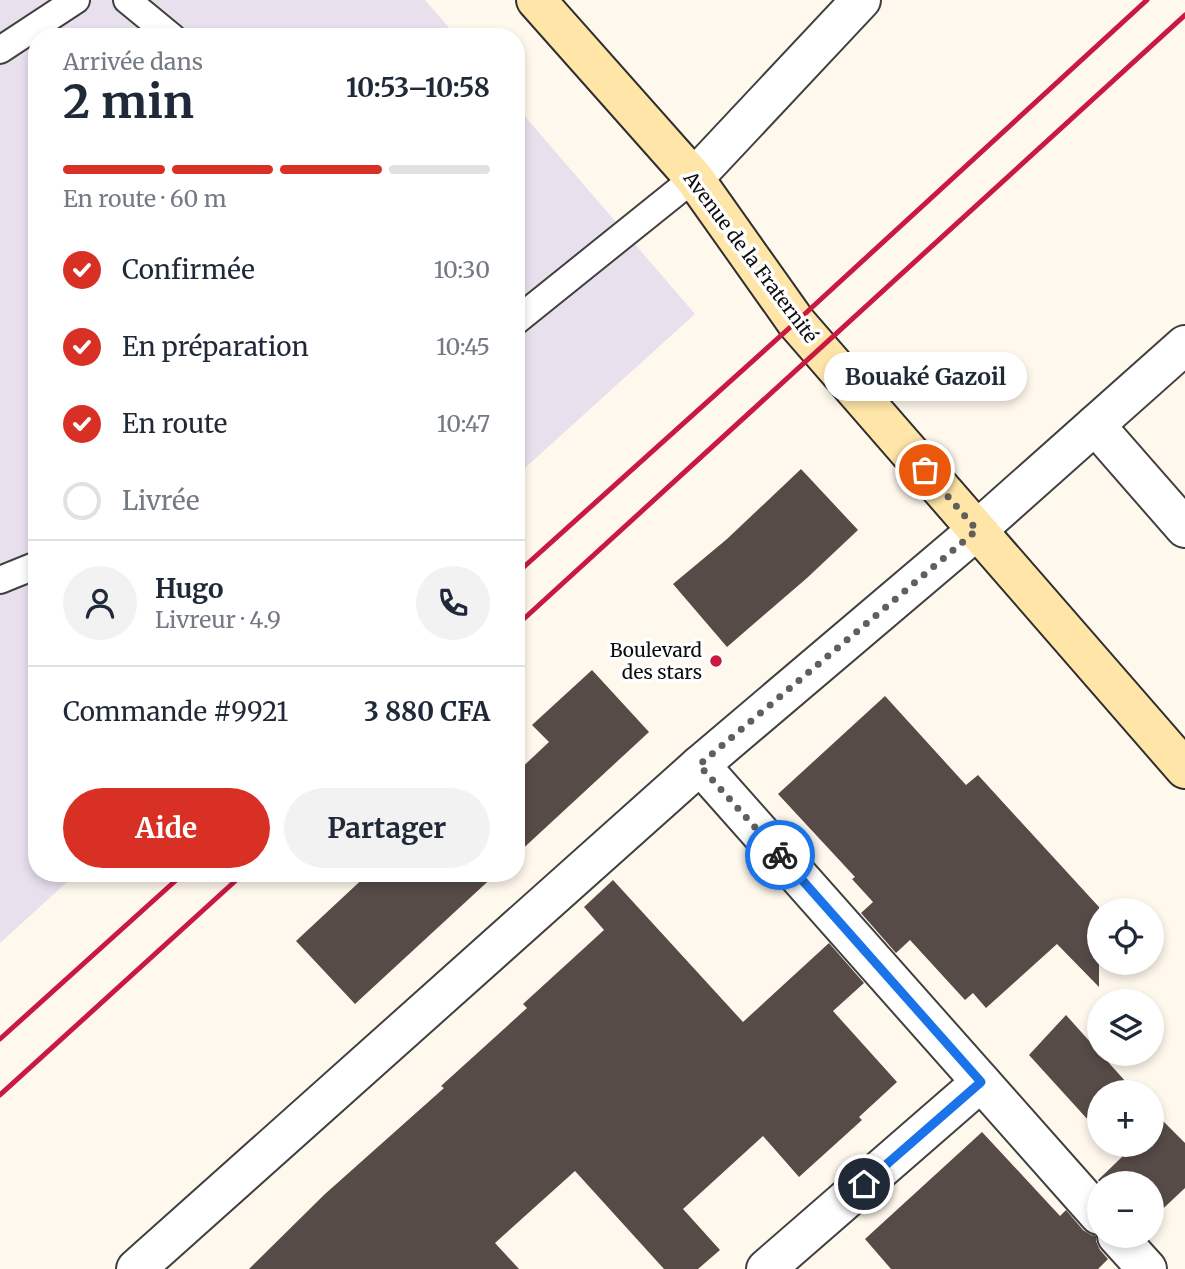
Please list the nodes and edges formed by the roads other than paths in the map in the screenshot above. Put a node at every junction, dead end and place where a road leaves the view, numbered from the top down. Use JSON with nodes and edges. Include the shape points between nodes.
{"nodes":[{"id":1,"x":76,"y":0,"type":"edge"},
{"id":2,"x":127,"y":0,"type":"edge"},
{"id":3,"x":536,"y":0,"type":"edge"},
{"id":4,"x":861,"y":0,"type":"edge"},
{"id":5,"x":33,"y":28,"type":"edge"},
{"id":6,"x":161,"y":28,"type":"edge"},
{"id":7,"x":28,"y":32,"type":"edge"},
{"id":8,"x":0,"y":50,"type":"edge"},
{"id":9,"x":694,"y":178,"type":"junction"},
{"id":10,"x":525,"y":314,"type":"edge"},
{"id":11,"x":1185,"y":345,"type":"edge"},
{"id":12,"x":1095,"y":425,"type":"junction"},
{"id":13,"x":1185,"y":528,"type":"edge"},
{"id":14,"x":977,"y":530,"type":"junction"},
{"id":15,"x":28,"y":569,"type":"edge"},
{"id":16,"x":0,"y":580,"type":"edge"},
{"id":17,"x":699,"y":765,"type":"junction"},
{"id":18,"x":1185,"y":769,"type":"edge"},
{"id":19,"x":981,"y":1082,"type":"junction"},
{"id":20,"x":1087,"y":1201,"type":"edge"},
{"id":21,"x":1128,"y":1248,"type":"edge"},
{"id":22,"x":136,"y":1269,"type":"edge"},
{"id":23,"x":766,"y":1269,"type":"edge"},
{"id":24,"x":1147,"y":1269,"type":"edge"}],
"edges":[{"from":1,"to":5,"type":"lane"},
{"from":2,"to":6,"type":"lane"},
{"from":3,"to":9,"type":"main road","name":"Avenue de la Fraternité"},
{"from":4,"to":9,"type":"street"},
{"from":7,"to":8,"type":"lane"},
{"from":9,"to":10,"type":"lane"},
{"from":9,"to":14,"type":"main road","name":"Avenue de la Fraternité","via":[[796,322]]},
{"from":11,"to":12,"type":"street"},
{"from":12,"to":13,"type":"street"},
{"from":12,"to":14,"type":"street"},
{"from":14,"to":17,"type":"street"},
{"from":14,"to":18,"type":"main road","name":"Avenue de la Fraternité"},
{"from":15,"to":16,"type":"lane"},
{"from":17,"to":19,"type":"street"},
{"from":17,"to":22,"type":"street"},
{"from":19,"to":20,"type":"street"},
{"from":19,"to":23,"type":"street"},
{"from":21,"to":24,"type":"street"}]}
